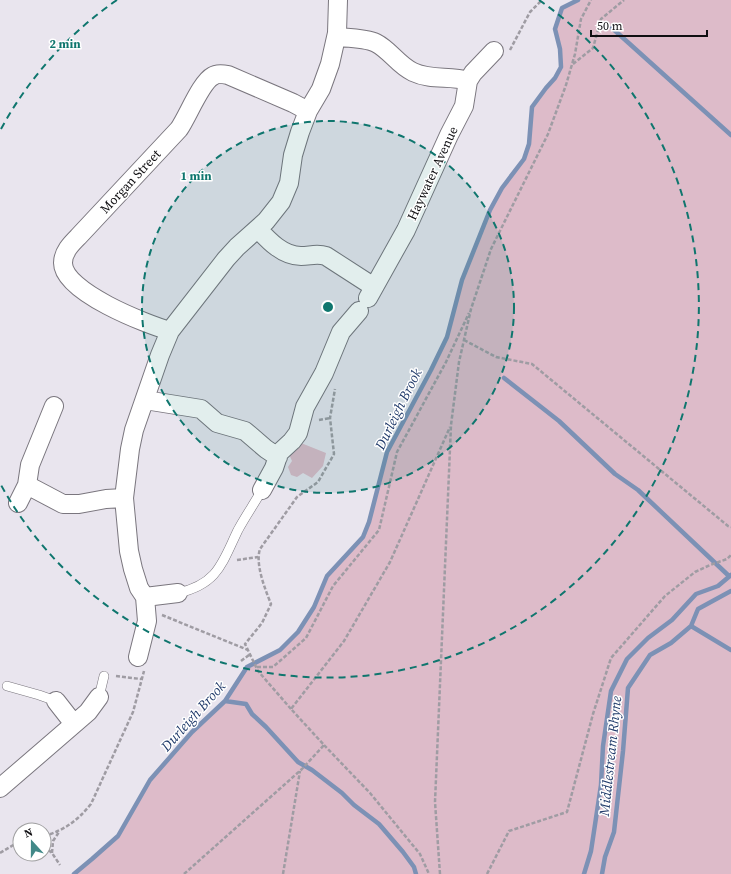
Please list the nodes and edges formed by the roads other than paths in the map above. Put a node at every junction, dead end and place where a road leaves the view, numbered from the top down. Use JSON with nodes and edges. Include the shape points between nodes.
{"nodes":[{"id":1,"x":338,"y":0,"type":"edge"},
{"id":2,"x":336,"y":37,"type":"junction"},
{"id":3,"x":502,"y":51,"type":"road end"},
{"id":4,"x":468,"y":81,"type":"junction"},
{"id":5,"x":308,"y":112,"type":"junction"},
{"id":6,"x":258,"y":229,"type":"junction"},
{"id":7,"x":367,"y":298,"type":"junction"},
{"id":8,"x":170,"y":331,"type":"junction"},
{"id":9,"x":145,"y":400,"type":"junction"},
{"id":10,"x":54,"y":406,"type":"dead end"},
{"id":11,"x":278,"y":457,"type":"junction"},
{"id":12,"x":27,"y":485,"type":"junction"},
{"id":13,"x":262,"y":490,"type":"joint"},
{"id":14,"x":124,"y":498,"type":"junction"},
{"id":15,"x":18,"y":503,"type":"dead end"},
{"id":16,"x":178,"y":593,"type":"joint"},
{"id":17,"x":146,"y":604,"type":"junction"},
{"id":18,"x":138,"y":657,"type":"road end"},
{"id":19,"x":102,"y":685,"type":"road end"},
{"id":20,"x":7,"y":686,"type":"dead end"},
{"id":21,"x":56,"y":701,"type":"joint"},
{"id":22,"x":74,"y":724,"type":"junction"},
{"id":23,"x":0,"y":788,"type":"edge"}],
"edges":[{"from":1,"to":2,"type":"street"},
{"from":2,"to":4,"type":"street","via":[[370,41],[383,48],[412,72],[436,78]]},
{"from":2,"to":5,"type":"street","via":[[327,73]]},
{"from":3,"to":4,"type":"street","name":"Haywater Avenue","via":[[477,68]]},
{"from":4,"to":7,"type":"street","name":"Haywater Avenue","via":[[462,110],[406,230]]},
{"from":5,"to":6,"type":"street","via":[[296,141],[286,192],[274,212]]},
{"from":5,"to":8,"type":"street","name":"Morgan Street","via":[[228,75],[212,76],[179,129],[65,253],[63,263],[67,276],[83,289],[122,313]]},
{"from":6,"to":7,"type":"street","via":[[289,254],[326,256]]},
{"from":6,"to":8,"type":"street","via":[[237,246]]},
{"from":7,"to":11,"type":"street","name":"Haywater Avenue","via":[[340,332],[324,374],[305,407],[298,433]]},
{"from":8,"to":9,"type":"street"},
{"from":9,"to":11,"type":"street","via":[[201,409],[217,423],[245,431]]},
{"from":9,"to":14,"type":"street","via":[[134,430]]},
{"from":10,"to":12,"type":"street","via":[[30,465]]},
{"from":11,"to":13,"type":"street","name":"Haywater Avenue"},
{"from":12,"to":14,"type":"street","via":[[62,504]]},
{"from":12,"to":15,"type":"street"},
{"from":13,"to":16,"type":"lane","via":[[219,570],[200,586]]},
{"from":14,"to":17,"type":"street","via":[[133,569]]},
{"from":16,"to":17,"type":"street"},
{"from":17,"to":18,"type":"street","via":[[147,621]]},
{"from":19,"to":22,"type":"street","via":[[88,712]]},
{"from":20,"to":21,"type":"lane"},
{"from":21,"to":22,"type":"street"},
{"from":22,"to":23,"type":"street"}]}
